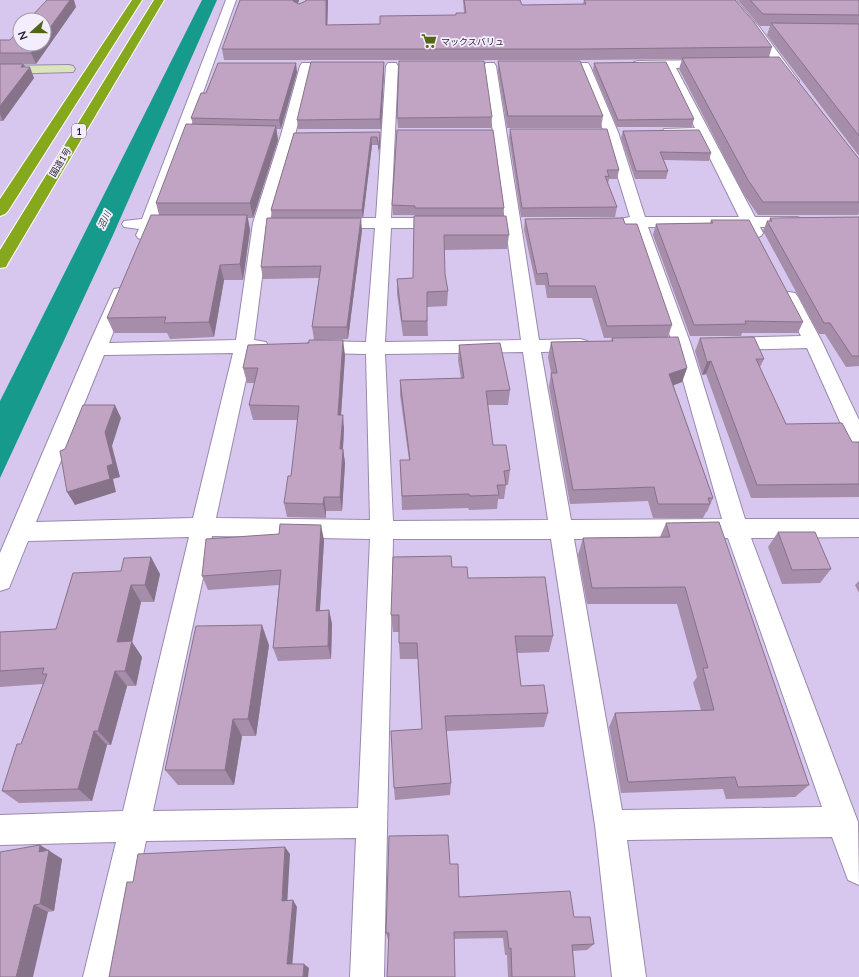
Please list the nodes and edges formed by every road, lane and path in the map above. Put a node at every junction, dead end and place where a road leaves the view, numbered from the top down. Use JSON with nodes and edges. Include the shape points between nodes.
{"nodes":[{"id":1,"x":136,"y":0,"type":"edge"},
{"id":2,"x":159,"y":0,"type":"edge"},
{"id":3,"x":231,"y":0,"type":"edge"},
{"id":4,"x":730,"y":0,"type":"edge"},
{"id":5,"x":756,"y":30,"type":"junction"},
{"id":6,"x":772,"y":30,"type":"edge"},
{"id":7,"x":763,"y":63,"type":"edge"},
{"id":8,"x":779,"y":63,"type":"junction"},
{"id":9,"x":724,"y":64,"type":"edge"},
{"id":10,"x":623,"y":65,"type":"edge"},
{"id":11,"x":669,"y":65,"type":"junction"},
{"id":12,"x":290,"y":66,"type":"edge"},
{"id":13,"x":306,"y":66,"type":"junction"},
{"id":14,"x":321,"y":66,"type":"edge"},
{"id":15,"x":394,"y":66,"type":"dead end"},
{"id":16,"x":475,"y":66,"type":"edge"},
{"id":17,"x":584,"y":66,"type":"edge"},
{"id":18,"x":69,"y":69,"type":"dead end"},
{"id":19,"x":0,"y":70,"type":"edge"},
{"id":20,"x":802,"y":93,"type":"edge"},
{"id":21,"x":657,"y":132,"type":"edge"},
{"id":22,"x":704,"y":132,"type":"junction"},
{"id":23,"x":273,"y":135,"type":"edge"},
{"id":24,"x":288,"y":135,"type":"junction"},
{"id":25,"x":303,"y":135,"type":"edge"},
{"id":26,"x":0,"y":211,"type":"edge"},
{"id":27,"x":639,"y":222,"type":"junction"},
{"id":28,"x":749,"y":222,"type":"junction"},
{"id":29,"x":812,"y":222,"type":"edge"},
{"id":30,"x":194,"y":223,"type":"edge"},
{"id":31,"x":314,"y":223,"type":"edge"},
{"id":32,"x":382,"y":223,"type":"junction"},
{"id":33,"x":460,"y":223,"type":"edge"},
{"id":34,"x":608,"y":223,"type":"edge"},
{"id":35,"x":130,"y":224,"type":"dead end"},
{"id":36,"x":149,"y":224,"type":"junction"},
{"id":37,"x":764,"y":250,"type":"edge"},
{"id":38,"x":137,"y":251,"type":"edge"},
{"id":39,"x":0,"y":263,"type":"edge"},
{"id":40,"x":125,"y":279,"type":"edge"},
{"id":41,"x":779,"y":279,"type":"edge"},
{"id":42,"x":813,"y":342,"type":"junction"},
{"id":43,"x":690,"y":344,"type":"junction"},
{"id":44,"x":531,"y":345,"type":"junction"},
{"id":45,"x":595,"y":345,"type":"edge"},
{"id":46,"x":244,"y":346,"type":"junction"},
{"id":47,"x":275,"y":347,"type":"edge"},
{"id":48,"x":298,"y":347,"type":"edge"},
{"id":49,"x":376,"y":348,"type":"junction"},
{"id":50,"x":96,"y":349,"type":"junction"},
{"id":51,"x":859,"y":442,"type":"edge"},
{"id":52,"x":204,"y":528,"type":"junction"},
{"id":53,"x":736,"y":528,"type":"junction"},
{"id":54,"x":859,"y":528,"type":"edge"},
{"id":55,"x":562,"y":529,"type":"junction"},
{"id":56,"x":382,"y":530,"type":"junction"},
{"id":57,"x":21,"y":532,"type":"junction"},
{"id":58,"x":0,"y":581,"type":"edge"},
{"id":59,"x":842,"y":822,"type":"junction"},
{"id":60,"x":372,"y":823,"type":"junction"},
{"id":61,"x":610,"y":825,"type":"junction"},
{"id":62,"x":135,"y":826,"type":"junction"},
{"id":63,"x":0,"y":830,"type":"edge"},
{"id":64,"x":859,"y":869,"type":"edge"},
{"id":65,"x":100,"y":977,"type":"edge"},
{"id":66,"x":367,"y":977,"type":"edge"},
{"id":67,"x":630,"y":977,"type":"edge"}],
"edges":[{"from":1,"to":26,"type":"highway","number":"1"},
{"from":2,"to":39,"type":"highway","name":"国道1号","number":"1"},
{"from":3,"to":36,"type":"street","via":[[215,66],[190,133]]},
{"from":4,"to":5,"type":"street"},
{"from":5,"to":6,"type":"street"},
{"from":5,"to":8,"type":"street"},
{"from":7,"to":8,"type":"street"},
{"from":8,"to":20,"type":"street"},
{"from":9,"to":11,"type":"street"},
{"from":10,"to":11,"type":"street"},
{"from":11,"to":22,"type":"street"},
{"from":12,"to":13,"type":"street"},
{"from":13,"to":14,"type":"street"},
{"from":13,"to":24,"type":"street"},
{"from":15,"to":32,"type":"street"},
{"from":16,"to":44,"type":"street","via":[[494,66],[500,134]]},
{"from":17,"to":27,"type":"street","via":[[610,132]]},
{"from":18,"to":19,"type":"street"},
{"from":21,"to":22,"type":"street"},
{"from":22,"to":28,"type":"street"},
{"from":23,"to":24,"type":"street"},
{"from":24,"to":25,"type":"street"},
{"from":24,"to":46,"type":"street","via":[[261,223]]},
{"from":27,"to":28,"type":"street"},
{"from":27,"to":34,"type":"street"},
{"from":27,"to":43,"type":"street"},
{"from":28,"to":29,"type":"street"},
{"from":28,"to":37,"type":"street"},
{"from":30,"to":36,"type":"street"},
{"from":31,"to":32,"type":"street"},
{"from":32,"to":33,"type":"street"},
{"from":32,"to":49,"type":"street"},
{"from":35,"to":36,"type":"street"},
{"from":36,"to":38,"type":"street"},
{"from":40,"to":50,"type":"street"},
{"from":41,"to":42,"type":"street"},
{"from":42,"to":43,"type":"street"},
{"from":42,"to":51,"type":"street"},
{"from":43,"to":53,"type":"street"},
{"from":44,"to":45,"type":"street"},
{"from":44,"to":49,"type":"street"},
{"from":44,"to":55,"type":"street"},
{"from":46,"to":47,"type":"street"},
{"from":46,"to":50,"type":"street"},
{"from":46,"to":52,"type":"street"},
{"from":48,"to":49,"type":"street"},
{"from":49,"to":56,"type":"street"},
{"from":50,"to":57,"type":"street"},
{"from":52,"to":56,"type":"street"},
{"from":52,"to":57,"type":"street"},
{"from":52,"to":62,"type":"street"},
{"from":53,"to":54,"type":"street"},
{"from":53,"to":55,"type":"street"},
{"from":53,"to":59,"type":"street"},
{"from":55,"to":56,"type":"street"},
{"from":55,"to":61,"type":"street"},
{"from":56,"to":60,"type":"street"},
{"from":57,"to":58,"type":"street"},
{"from":59,"to":61,"type":"street"},
{"from":59,"to":64,"type":"street"},
{"from":60,"to":62,"type":"street"},
{"from":60,"to":66,"type":"street"},
{"from":61,"to":67,"type":"street"},
{"from":62,"to":63,"type":"street"},
{"from":62,"to":65,"type":"street"}]}
